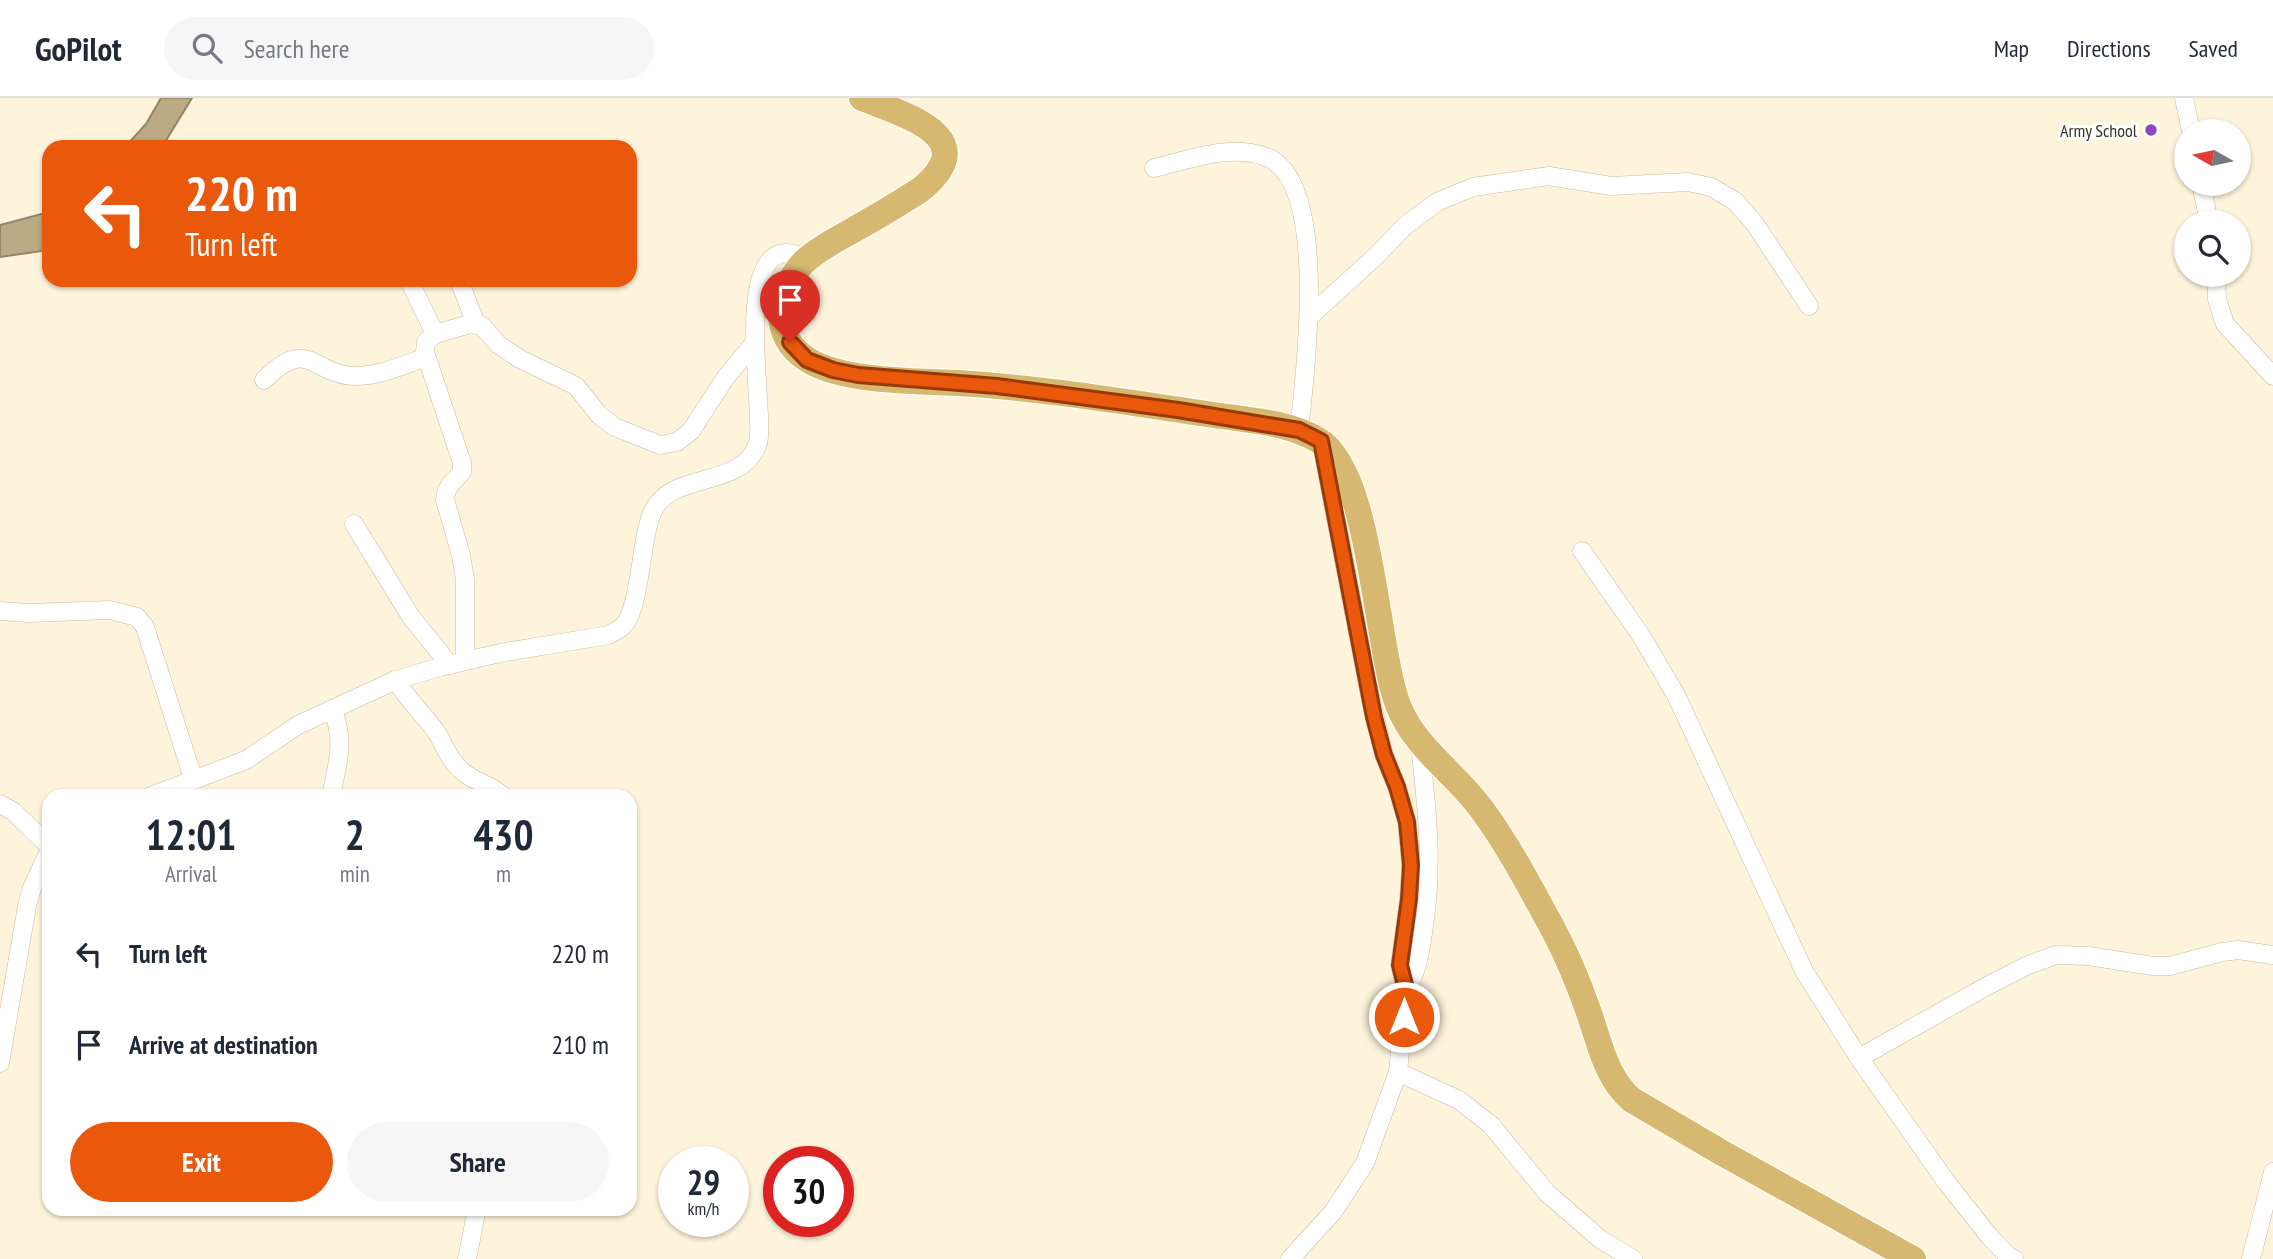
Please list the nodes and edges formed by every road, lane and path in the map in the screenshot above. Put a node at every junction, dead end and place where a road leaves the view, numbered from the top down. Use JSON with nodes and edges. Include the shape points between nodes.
{"nodes":[{"id":1,"x":862,"y":98,"type":"edge"},
{"id":2,"x":2184,"y":98,"type":"edge"},
{"id":3,"x":2188,"y":119,"type":"edge"},
{"id":4,"x":1154,"y":168,"type":"dead end"},
{"id":5,"x":807,"y":259,"type":"junction"},
{"id":6,"x":412,"y":287,"type":"edge"},
{"id":7,"x":462,"y":287,"type":"edge"},
{"id":8,"x":2216,"y":287,"type":"edge"},
{"id":9,"x":1808,"y":306,"type":"dead end"},
{"id":10,"x":1309,"y":317,"type":"junction"},
{"id":11,"x":476,"y":324,"type":"junction"},
{"id":12,"x":435,"y":334,"type":"junction"},
{"id":13,"x":755,"y":342,"type":"junction"},
{"id":14,"x":426,"y":357,"type":"junction"},
{"id":15,"x":2273,"y":376,"type":"edge"},
{"id":16,"x":264,"y":380,"type":"dead end"},
{"id":17,"x":1310,"y":436,"type":"junction"},
{"id":18,"x":354,"y":524,"type":"dead end"},
{"id":19,"x":1583,"y":551,"type":"dead end"},
{"id":20,"x":0,"y":611,"type":"edge"},
{"id":21,"x":458,"y":663,"type":"junction"},
{"id":22,"x":396,"y":680,"type":"junction"},
{"id":23,"x":332,"y":709,"type":"junction"},
{"id":24,"x":1420,"y":744,"type":"junction"},
{"id":25,"x":193,"y":778,"type":"junction"},
{"id":26,"x":167,"y":789,"type":"edge"},
{"id":27,"x":332,"y":789,"type":"edge"},
{"id":28,"x":493,"y":789,"type":"edge"},
{"id":29,"x":0,"y":804,"type":"edge"},
{"id":30,"x":42,"y":839,"type":"edge"},
{"id":31,"x":42,"y":866,"type":"edge"},
{"id":32,"x":2273,"y":956,"type":"edge"},
{"id":33,"x":1406,"y":989,"type":"junction"},
{"id":34,"x":1858,"y":1058,"type":"junction"},
{"id":35,"x":0,"y":1063,"type":"edge"},
{"id":36,"x":1398,"y":1072,"type":"junction"},
{"id":37,"x":2273,"y":1172,"type":"edge"},
{"id":38,"x":476,"y":1216,"type":"edge"},
{"id":39,"x":467,"y":1259,"type":"edge"},
{"id":40,"x":1290,"y":1259,"type":"edge"},
{"id":41,"x":1633,"y":1259,"type":"edge"},
{"id":42,"x":1913,"y":1259,"type":"edge"},
{"id":43,"x":2014,"y":1259,"type":"edge"},
{"id":44,"x":2251,"y":1259,"type":"edge"}],
"edges":[{"from":1,"to":5,"type":"highway","via":[[924,123],[942,144],[943,168],[920,190]]},
{"from":2,"to":3,"type":"street"},
{"from":4,"to":10,"type":"street","via":[[1245,152],[1266,156],[1284,169],[1294,186],[1305,235]]},
{"from":5,"to":13,"type":"street","via":[[783,254],[763,272],[754,312]]},
{"from":5,"to":17,"type":"highway","via":[[784,290],[782,326],[807,360],[833,370],[1178,410]]},
{"from":6,"to":12,"type":"street"},
{"from":7,"to":11,"type":"street"},
{"from":8,"to":15,"type":"street","via":[[2225,324]]},
{"from":9,"to":10,"type":"street","via":[[1755,224],[1735,201],[1711,187],[1688,182],[1611,186],[1549,176],[1473,187],[1437,202],[1405,226]]},
{"from":10,"to":17,"type":"street"},
{"from":11,"to":12,"type":"street"},
{"from":11,"to":13,"type":"street","via":[[520,359],[576,386],[615,427],[660,445],[677,442],[691,431]]},
{"from":12,"to":14,"type":"street","via":[[426,342]]},
{"from":13,"to":21,"type":"street","via":[[758,444],[741,466],[672,489],[660,499],[646,529],[631,612],[623,626],[609,635]]},
{"from":14,"to":16,"type":"street","via":[[354,376],[314,360],[292,360]]},
{"from":14,"to":21,"type":"street","via":[[463,468],[445,500],[465,580]]},
{"from":17,"to":24,"type":"highway","via":[[1338,457],[1349,480],[1397,704]]},
{"from":17,"to":33,"type":"street","via":[[1376,722],[1407,822],[1411,865],[1400,965]]},
{"from":18,"to":21,"type":"street","via":[[411,617]]},
{"from":19,"to":34,"type":"street","via":[[1675,695],[1804,971]]},
{"from":20,"to":25,"type":"street","via":[[110,610],[137,617],[145,627]]},
{"from":21,"to":22,"type":"street"},
{"from":22,"to":23,"type":"street"},
{"from":22,"to":28,"type":"street","via":[[438,735],[452,762]]},
{"from":23,"to":25,"type":"street","via":[[298,725],[246,760]]},
{"from":23,"to":27,"type":"street","via":[[341,736]]},
{"from":24,"to":33,"type":"street","via":[[1431,858],[1429,902],[1417,968]]},
{"from":24,"to":42,"type":"highway","via":[[1481,807],[1515,860],[1563,947],[1619,1089],[1724,1154]]},
{"from":25,"to":26,"type":"street"},
{"from":29,"to":30,"type":"street"},
{"from":31,"to":35,"type":"street","via":[[27,906]]},
{"from":32,"to":34,"type":"street","via":[[2238,950],[2152,966],[2056,955],[1987,986]]},
{"from":33,"to":36,"type":"street"},
{"from":34,"to":43,"type":"street","via":[[1947,1183],[1989,1236]]},
{"from":36,"to":40,"type":"street","via":[[1365,1163],[1333,1212]]},
{"from":36,"to":41,"type":"street","via":[[1459,1100],[1491,1125],[1547,1193]]},
{"from":37,"to":44,"type":"street"},
{"from":38,"to":39,"type":"street"}]}
